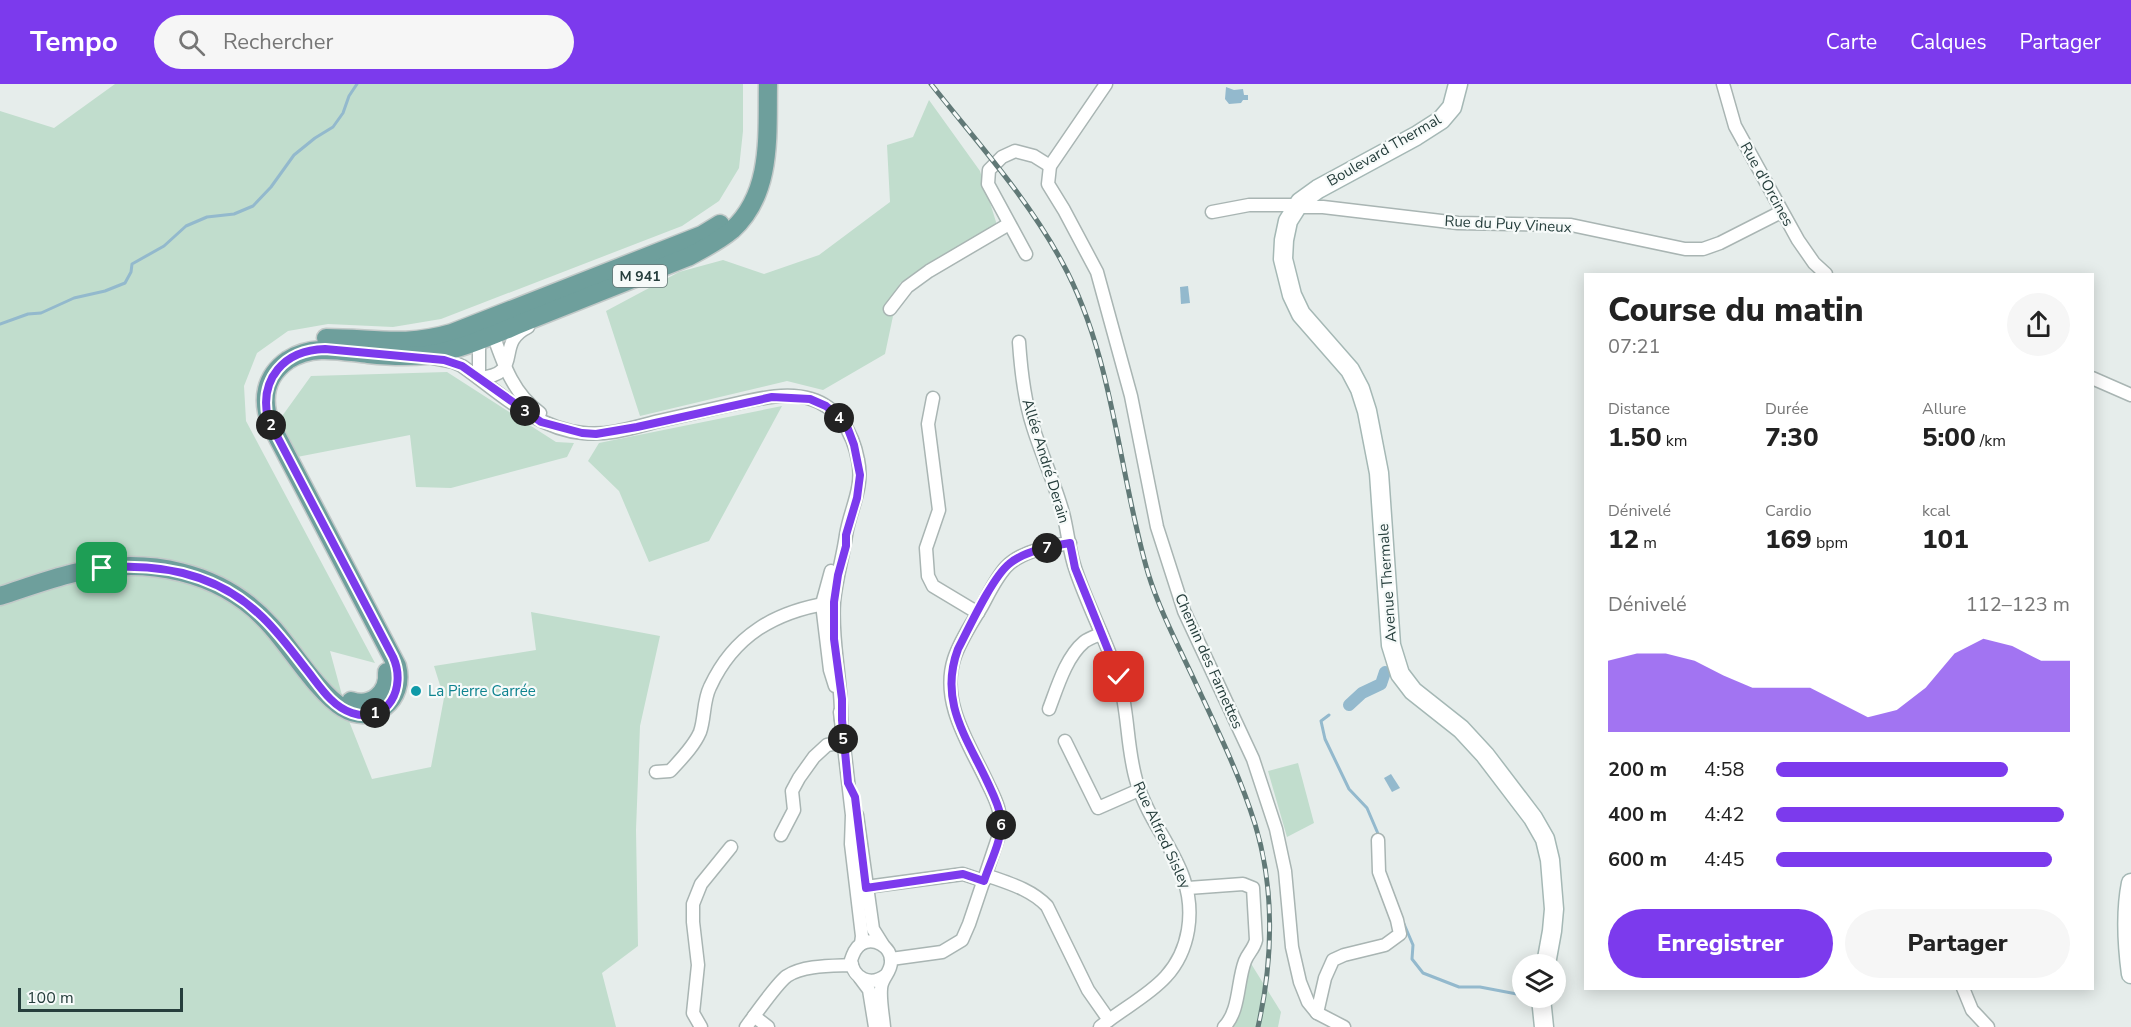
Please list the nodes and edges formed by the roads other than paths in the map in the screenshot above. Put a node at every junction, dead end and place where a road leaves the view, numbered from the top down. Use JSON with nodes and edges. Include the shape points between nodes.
{"nodes":[{"id":1,"x":760,"y":84,"type":"edge"},
{"id":2,"x":768,"y":84,"type":"edge"},
{"id":3,"x":1106,"y":84,"type":"edge"},
{"id":4,"x":1458,"y":84,"type":"edge"},
{"id":5,"x":1723,"y":84,"type":"edge"},
{"id":6,"x":1050,"y":166,"type":"junction"},
{"id":7,"x":1297,"y":206,"type":"junction"},
{"id":8,"x":1212,"y":212,"type":"dead end"},
{"id":9,"x":1781,"y":212,"type":"junction"},
{"id":10,"x":1010,"y":224,"type":"junction"},
{"id":11,"x":1026,"y":254,"type":"dead end"},
{"id":12,"x":688,"y":257,"type":"junction"},
{"id":13,"x":618,"y":270,"type":"junction"},
{"id":14,"x":1825,"y":273,"type":"edge"},
{"id":15,"x":890,"y":309,"type":"dead end"},
{"id":16,"x":452,"y":333,"type":"junction"},
{"id":17,"x":487,"y":336,"type":"junction"},
{"id":18,"x":1019,"y":342,"type":"dead end"},
{"id":19,"x":406,"y":356,"type":"junction"},
{"id":20,"x":505,"y":369,"type":"junction"},
{"id":21,"x":478,"y":378,"type":"junction"},
{"id":22,"x":2094,"y":379,"type":"edge"},
{"id":23,"x":2131,"y":394,"type":"edge"},
{"id":24,"x":933,"y":398,"type":"dead end"},
{"id":25,"x":557,"y":427,"type":"junction"},
{"id":26,"x":304,"y":501,"type":"junction"},
{"id":27,"x":1070,"y":543,"type":"junction"},
{"id":28,"x":0,"y":586,"type":"edge"},
{"id":29,"x":0,"y":596,"type":"edge"},
{"id":30,"x":828,"y":603,"type":"junction"},
{"id":31,"x":978,"y":613,"type":"junction"},
{"id":32,"x":1101,"y":634,"type":"junction"},
{"id":33,"x":381,"y":703,"type":"junction"},
{"id":34,"x":1048,"y":709,"type":"dead end"},
{"id":35,"x":1065,"y":741,"type":"dead end"},
{"id":36,"x":844,"y":742,"type":"junction"},
{"id":37,"x":656,"y":772,"type":"dead end"},
{"id":38,"x":848,"y":783,"type":"junction"},
{"id":39,"x":1139,"y":789,"type":"junction"},
{"id":40,"x":781,"y":835,"type":"dead end"},
{"id":41,"x":1378,"y":840,"type":"dead end"},
{"id":42,"x":731,"y":847,"type":"dead end"},
{"id":43,"x":985,"y":878,"type":"junction"},
{"id":44,"x":2131,"y":883,"type":"edge"},
{"id":45,"x":866,"y":888,"type":"junction"},
{"id":46,"x":1188,"y":888,"type":"junction"},
{"id":47,"x":861,"y":944,"type":"junction"},
{"id":48,"x":883,"y":945,"type":"junction"},
{"id":49,"x":1548,"y":954,"type":"edge"},
{"id":50,"x":891,"y":959,"type":"junction"},
{"id":51,"x":852,"y":965,"type":"junction"},
{"id":52,"x":2131,"y":974,"type":"edge"},
{"id":53,"x":886,"y":975,"type":"junction"},
{"id":54,"x":860,"y":978,"type":"junction"},
{"id":55,"x":1964,"y":990,"type":"edge"},
{"id":56,"x":1542,"y":1008,"type":"edge"},
{"id":57,"x":1317,"y":1013,"type":"junction"},
{"id":58,"x":754,"y":1016,"type":"junction"},
{"id":59,"x":1104,"y":1023,"type":"edge"},
{"id":60,"x":700,"y":1027,"type":"edge"},
{"id":61,"x":746,"y":1027,"type":"edge"},
{"id":62,"x":768,"y":1027,"type":"edge"},
{"id":63,"x":874,"y":1027,"type":"edge"},
{"id":64,"x":884,"y":1027,"type":"edge"},
{"id":65,"x":1224,"y":1027,"type":"edge"},
{"id":66,"x":1344,"y":1027,"type":"edge"},
{"id":67,"x":1544,"y":1027,"type":"edge"},
{"id":68,"x":1988,"y":1027,"type":"edge"}],
"edges":[{"from":1,"to":13,"type":"main road","number":"M 941","via":[[759,141],[754,169],[739,204],[724,222],[702,235]]},
{"from":2,"to":12,"type":"main road","number":"M 941","via":[[764,168],[753,201],[732,230]]},
{"from":3,"to":6,"type":"street"},
{"from":4,"to":7,"type":"main road","name":"Boulevard Thermal","via":[[1452,107],[1441,120],[1318,189]]},
{"from":5,"to":9,"type":"street","name":"Rue d'Orcines","via":[[1735,126]]},
{"from":6,"to":10,"type":"street","via":[[1015,151],[989,170],[988,184]]},
{"from":6,"to":57,"type":"street","name":"Chemin des Farnettes","via":[[1048,184],[1097,273],[1131,396],[1157,527],[1184,611],[1253,759],[1276,829],[1285,871],[1294,960],[1304,994]]},
{"from":7,"to":8,"type":"street","name":"Rue du Puy Vineux","via":[[1249,205]]},
{"from":7,"to":9,"type":"street","name":"Rue du Puy Vineux","via":[[1458,223],[1571,225],[1685,249],[1703,249],[1720,243]]},
{"from":7,"to":49,"type":"main road","name":"Avenue Thermale","via":[[1288,221],[1283,249],[1292,295],[1305,319],[1355,379],[1374,438],[1393,656],[1413,691],[1461,729],[1485,755],[1545,839],[1554,909]]},
{"from":9,"to":14,"type":"street","name":"Rue d'Orcines","via":[[1814,263]]},
{"from":10,"to":11,"type":"street"},
{"from":10,"to":15,"type":"street","via":[[929,271],[907,287]]},
{"from":12,"to":17,"type":"main road","number":"M 941"},
{"from":12,"to":20,"type":"street","via":[[631,287],[522,330],[510,347]]},
{"from":13,"to":16,"type":"main road","number":"M 941"},
{"from":13,"to":17,"type":"street","via":[[573,297]]},
{"from":16,"to":17,"type":"street"},
{"from":16,"to":26,"type":"main road","number":"M 941","via":[[401,342],[312,339],[285,348],[266,364],[255,386],[255,414]]},
{"from":17,"to":19,"type":"main road","number":"M 941","via":[[443,351]]},
{"from":17,"to":20,"type":"street"},
{"from":17,"to":21,"type":"street"},
{"from":18,"to":27,"type":"street","name":"Allée André Derain","via":[[1028,410]]},
{"from":19,"to":21,"type":"street","via":[[453,362]]},
{"from":19,"to":26,"type":"main road","number":"M 941","via":[[318,350],[289,360],[272,375],[266,395],[268,419]]},
{"from":20,"to":21,"type":"street","via":[[495,376]]},
{"from":20,"to":25,"type":"street","via":[[525,400]]},
{"from":21,"to":25,"type":"street","via":[[541,422]]},
{"from":22,"to":23,"type":"street"},
{"from":24,"to":31,"type":"street","via":[[928,424],[939,510],[926,548],[928,576],[933,586]]},
{"from":25,"to":30,"type":"street","via":[[596,434],[756,399],[792,396],[830,409],[851,437],[858,460],[859,490],[846,535],[835,553]]},
{"from":26,"to":33,"type":"main road","via":[[396,664],[398,689],[391,701]]},
{"from":27,"to":31,"type":"street","via":[[1037,550],[1011,562]]},
{"from":27,"to":32,"type":"street","name":"Rue Alfred Sisley","via":[[1075,568]]},
{"from":28,"to":33,"type":"main road","via":[[99,560],[145,558],[189,564],[223,577],[258,601],[345,698]]},
{"from":29,"to":33,"type":"main road","via":[[102,568],[178,571],[235,595],[260,615],[338,705],[361,715],[370,714]]},
{"from":30,"to":36,"type":"street","via":[[830,670]]},
{"from":30,"to":37,"type":"street","via":[[776,617],[742,641],[710,687],[696,740],[670,771]]},
{"from":31,"to":43,"type":"street","via":[[958,649],[950,685],[956,717],[1001,817]]},
{"from":32,"to":34,"type":"street","via":[[1076,651]]},
{"from":32,"to":39,"type":"street","name":"Rue Alfred Sisley","via":[[1121,686]]},
{"from":35,"to":39,"type":"street","via":[[1098,808]]},
{"from":36,"to":38,"type":"street"},
{"from":36,"to":40,"type":"street","via":[[827,745],[799,778],[792,791],[794,810]]},
{"from":38,"to":45,"type":"street","via":[[855,797]]},
{"from":38,"to":47,"type":"street"},
{"from":39,"to":46,"type":"street","name":"Rue Alfred Sisley"},
{"from":41,"to":57,"type":"street","via":[[1379,872],[1400,934],[1385,945],[1333,960]]},
{"from":42,"to":60,"type":"street","via":[[700,884],[693,904],[698,973],[693,1013]]},
{"from":43,"to":45,"type":"street","via":[[963,874]]},
{"from":43,"to":50,"type":"street","via":[[966,933],[956,945],[942,952]]},
{"from":43,"to":59,"type":"street","via":[[1024,890],[1047,906]]},
{"from":44,"to":52,"type":"main road","via":[[2127,922]]},
{"from":45,"to":48,"type":"street","via":[[873,929]]},
{"from":46,"to":59,"type":"street","name":"Rue Alfred Sisley","via":[[1188,930],[1174,968],[1150,993]]},
{"from":46,"to":65,"type":"street","via":[[1243,884],[1253,888],[1256,940],[1244,963],[1232,1019]]},
{"from":47,"to":48,"type":"street"},
{"from":47,"to":51,"type":"street","via":[[854,951]]},
{"from":48,"to":50,"type":"street"},
{"from":50,"to":53,"type":"street"},
{"from":51,"to":54,"type":"street"},
{"from":51,"to":58,"type":"street","via":[[790,974]]},
{"from":53,"to":54,"type":"street","via":[[877,981]]},
{"from":53,"to":64,"type":"street","via":[[880,987]]},
{"from":54,"to":63,"type":"street","via":[[869,990]]},
{"from":55,"to":68,"type":"street","via":[[1972,1010]]},
{"from":56,"to":67,"type":"main road"},
{"from":57,"to":66,"type":"street"},
{"from":58,"to":61,"type":"street"},
{"from":58,"to":62,"type":"street"}]}
